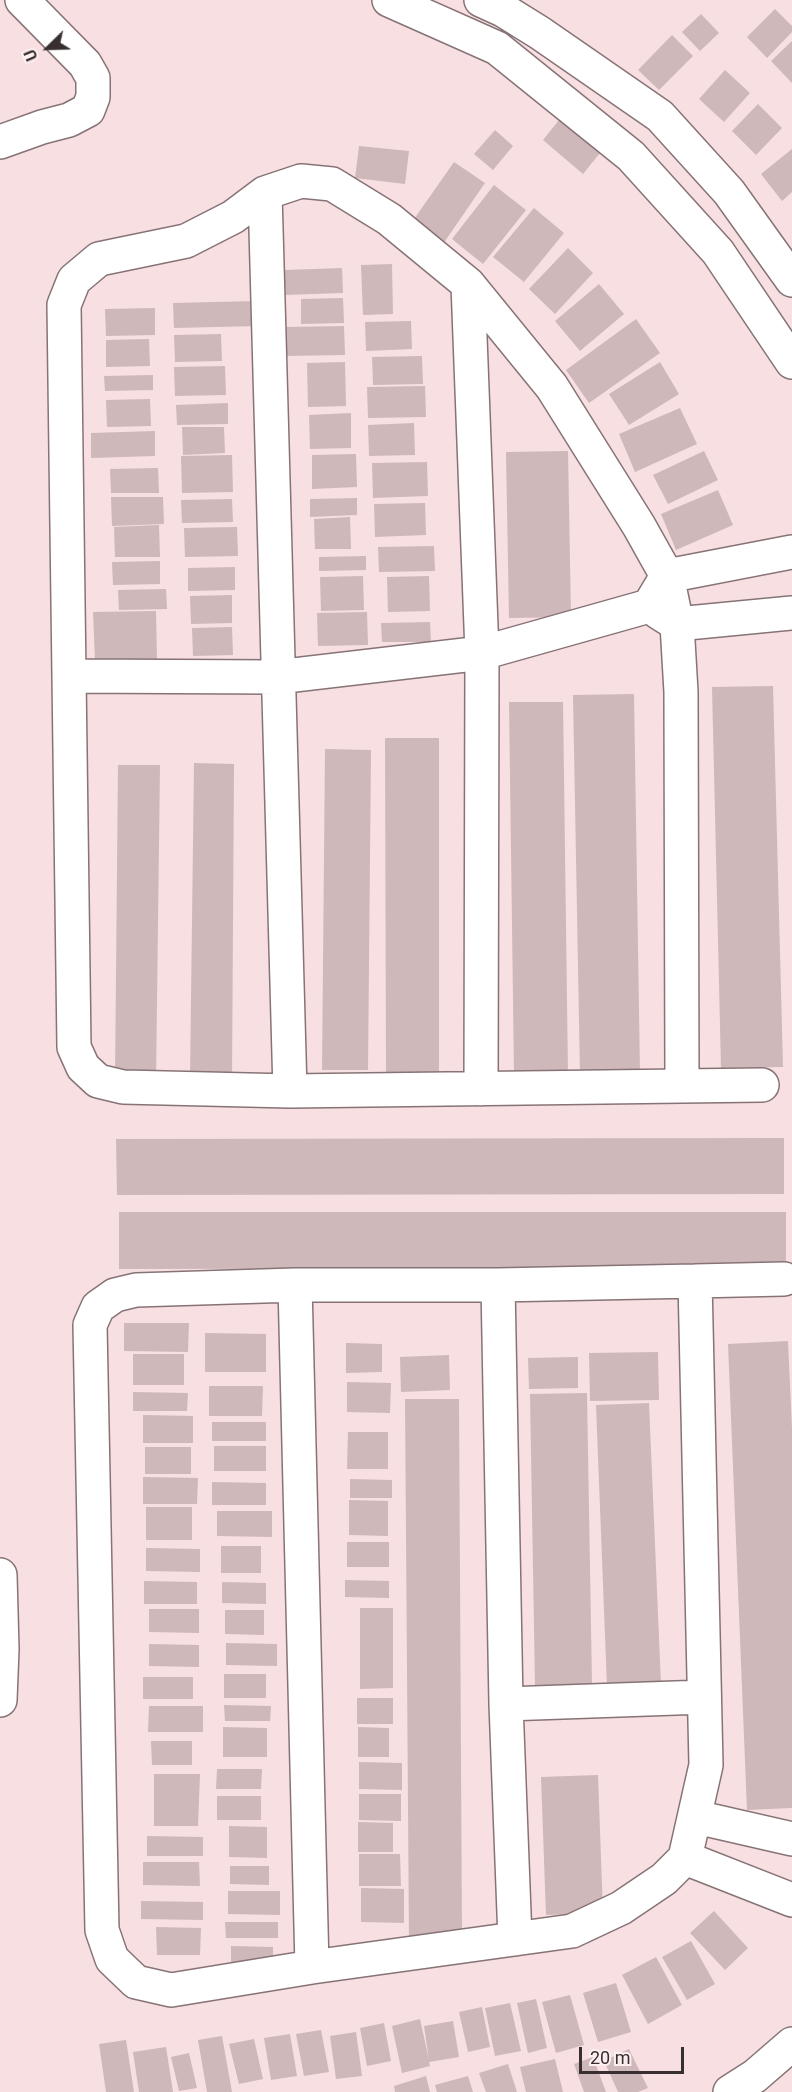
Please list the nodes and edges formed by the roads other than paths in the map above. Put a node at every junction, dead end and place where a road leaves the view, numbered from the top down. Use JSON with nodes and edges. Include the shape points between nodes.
{"nodes":[{"id":1,"x":22,"y":0,"type":"edge"},
{"id":2,"x":389,"y":0,"type":"edge"},
{"id":3,"x":481,"y":0,"type":"edge"},
{"id":4,"x":0,"y":142,"type":"edge"},
{"id":5,"x":265,"y":193,"type":"junction"},
{"id":6,"x":792,"y":280,"type":"edge"},
{"id":7,"x":468,"y":284,"type":"junction"},
{"id":8,"x":792,"y":362,"type":"edge"},
{"id":9,"x":792,"y":552,"type":"edge"},
{"id":10,"x":667,"y":576,"type":"junction"},
{"id":11,"x":649,"y":606,"type":"junction"},
{"id":12,"x":792,"y":614,"type":"edge"},
{"id":13,"x":677,"y":624,"type":"junction"},
{"id":14,"x":482,"y":653,"type":"junction"},
{"id":15,"x":69,"y":676,"type":"junction"},
{"id":16,"x":277,"y":677,"type":"junction"},
{"id":17,"x":762,"y":1085,"type":"dead end"},
{"id":18,"x":682,"y":1086,"type":"junction"},
{"id":19,"x":481,"y":1089,"type":"junction"},
{"id":20,"x":290,"y":1091,"type":"junction"},
{"id":21,"x":784,"y":1279,"type":"dead end"},
{"id":22,"x":695,"y":1281,"type":"junction"},
{"id":23,"x":295,"y":1285,"type":"junction"},
{"id":24,"x":498,"y":1285,"type":"junction"},
{"id":25,"x":0,"y":1575,"type":"edge"},
{"id":26,"x":704,"y":1697,"type":"junction"},
{"id":27,"x":0,"y":1700,"type":"edge"},
{"id":28,"x":506,"y":1704,"type":"junction"},
{"id":29,"x":696,"y":1816,"type":"junction"},
{"id":30,"x":792,"y":1839,"type":"edge"},
{"id":31,"x":686,"y":1858,"type":"junction"},
{"id":32,"x":792,"y":1900,"type":"edge"},
{"id":33,"x":516,"y":1939,"type":"junction"},
{"id":34,"x":312,"y":1967,"type":"junction"},
{"id":35,"x":792,"y":2044,"type":"edge"},
{"id":36,"x":730,"y":2092,"type":"edge"}],
"edges":[{"from":1,"to":4,"type":"street","via":[[85,64],[93,78],[93,98],[88,110],[69,120]]},
{"from":2,"to":8,"type":"street","via":[[497,48],[631,156],[718,252]]},
{"from":3,"to":6,"type":"street","via":[[531,27],[660,116],[722,183]]},
{"from":5,"to":7,"type":"street","via":[[301,181],[332,184],[389,219]]},
{"from":5,"to":15,"type":"street","via":[[233,217],[186,241],[99,259],[74,280],[64,305]]},
{"from":5,"to":16,"type":"street"},
{"from":7,"to":10,"type":"street","via":[[552,387]]},
{"from":7,"to":14,"type":"street"},
{"from":9,"to":10,"type":"street"},
{"from":10,"to":11,"type":"street"},
{"from":10,"to":13,"type":"street"},
{"from":11,"to":13,"type":"street"},
{"from":11,"to":14,"type":"street"},
{"from":12,"to":13,"type":"street"},
{"from":13,"to":18,"type":"street","via":[[681,692]]},
{"from":14,"to":16,"type":"street"},
{"from":14,"to":19,"type":"street"},
{"from":15,"to":16,"type":"street"},
{"from":15,"to":20,"type":"street","via":[[74,1047],[83,1067],[98,1081],[123,1087]]},
{"from":16,"to":20,"type":"street"},
{"from":17,"to":18,"type":"street"},
{"from":18,"to":19,"type":"street"},
{"from":19,"to":20,"type":"street"},
{"from":21,"to":22,"type":"street"},
{"from":22,"to":24,"type":"street"},
{"from":22,"to":26,"type":"street"},
{"from":23,"to":24,"type":"street"},
{"from":23,"to":34,"type":"street"},
{"from":23,"to":34,"type":"street","via":[[136,1290],[116,1295],[98,1307],[90,1324],[102,1930],[112,1959],[136,1982],[171,1990]]},
{"from":24,"to":28,"type":"street"},
{"from":25,"to":27,"type":"street"},
{"from":26,"to":28,"type":"street"},
{"from":26,"to":29,"type":"street","via":[[706,1765]]},
{"from":28,"to":33,"type":"street"},
{"from":29,"to":30,"type":"street"},
{"from":29,"to":31,"type":"street"},
{"from":31,"to":32,"type":"street"},
{"from":31,"to":33,"type":"street","via":[[629,1902],[572,1931]]},
{"from":33,"to":34,"type":"street"},
{"from":35,"to":36,"type":"street"}]}
